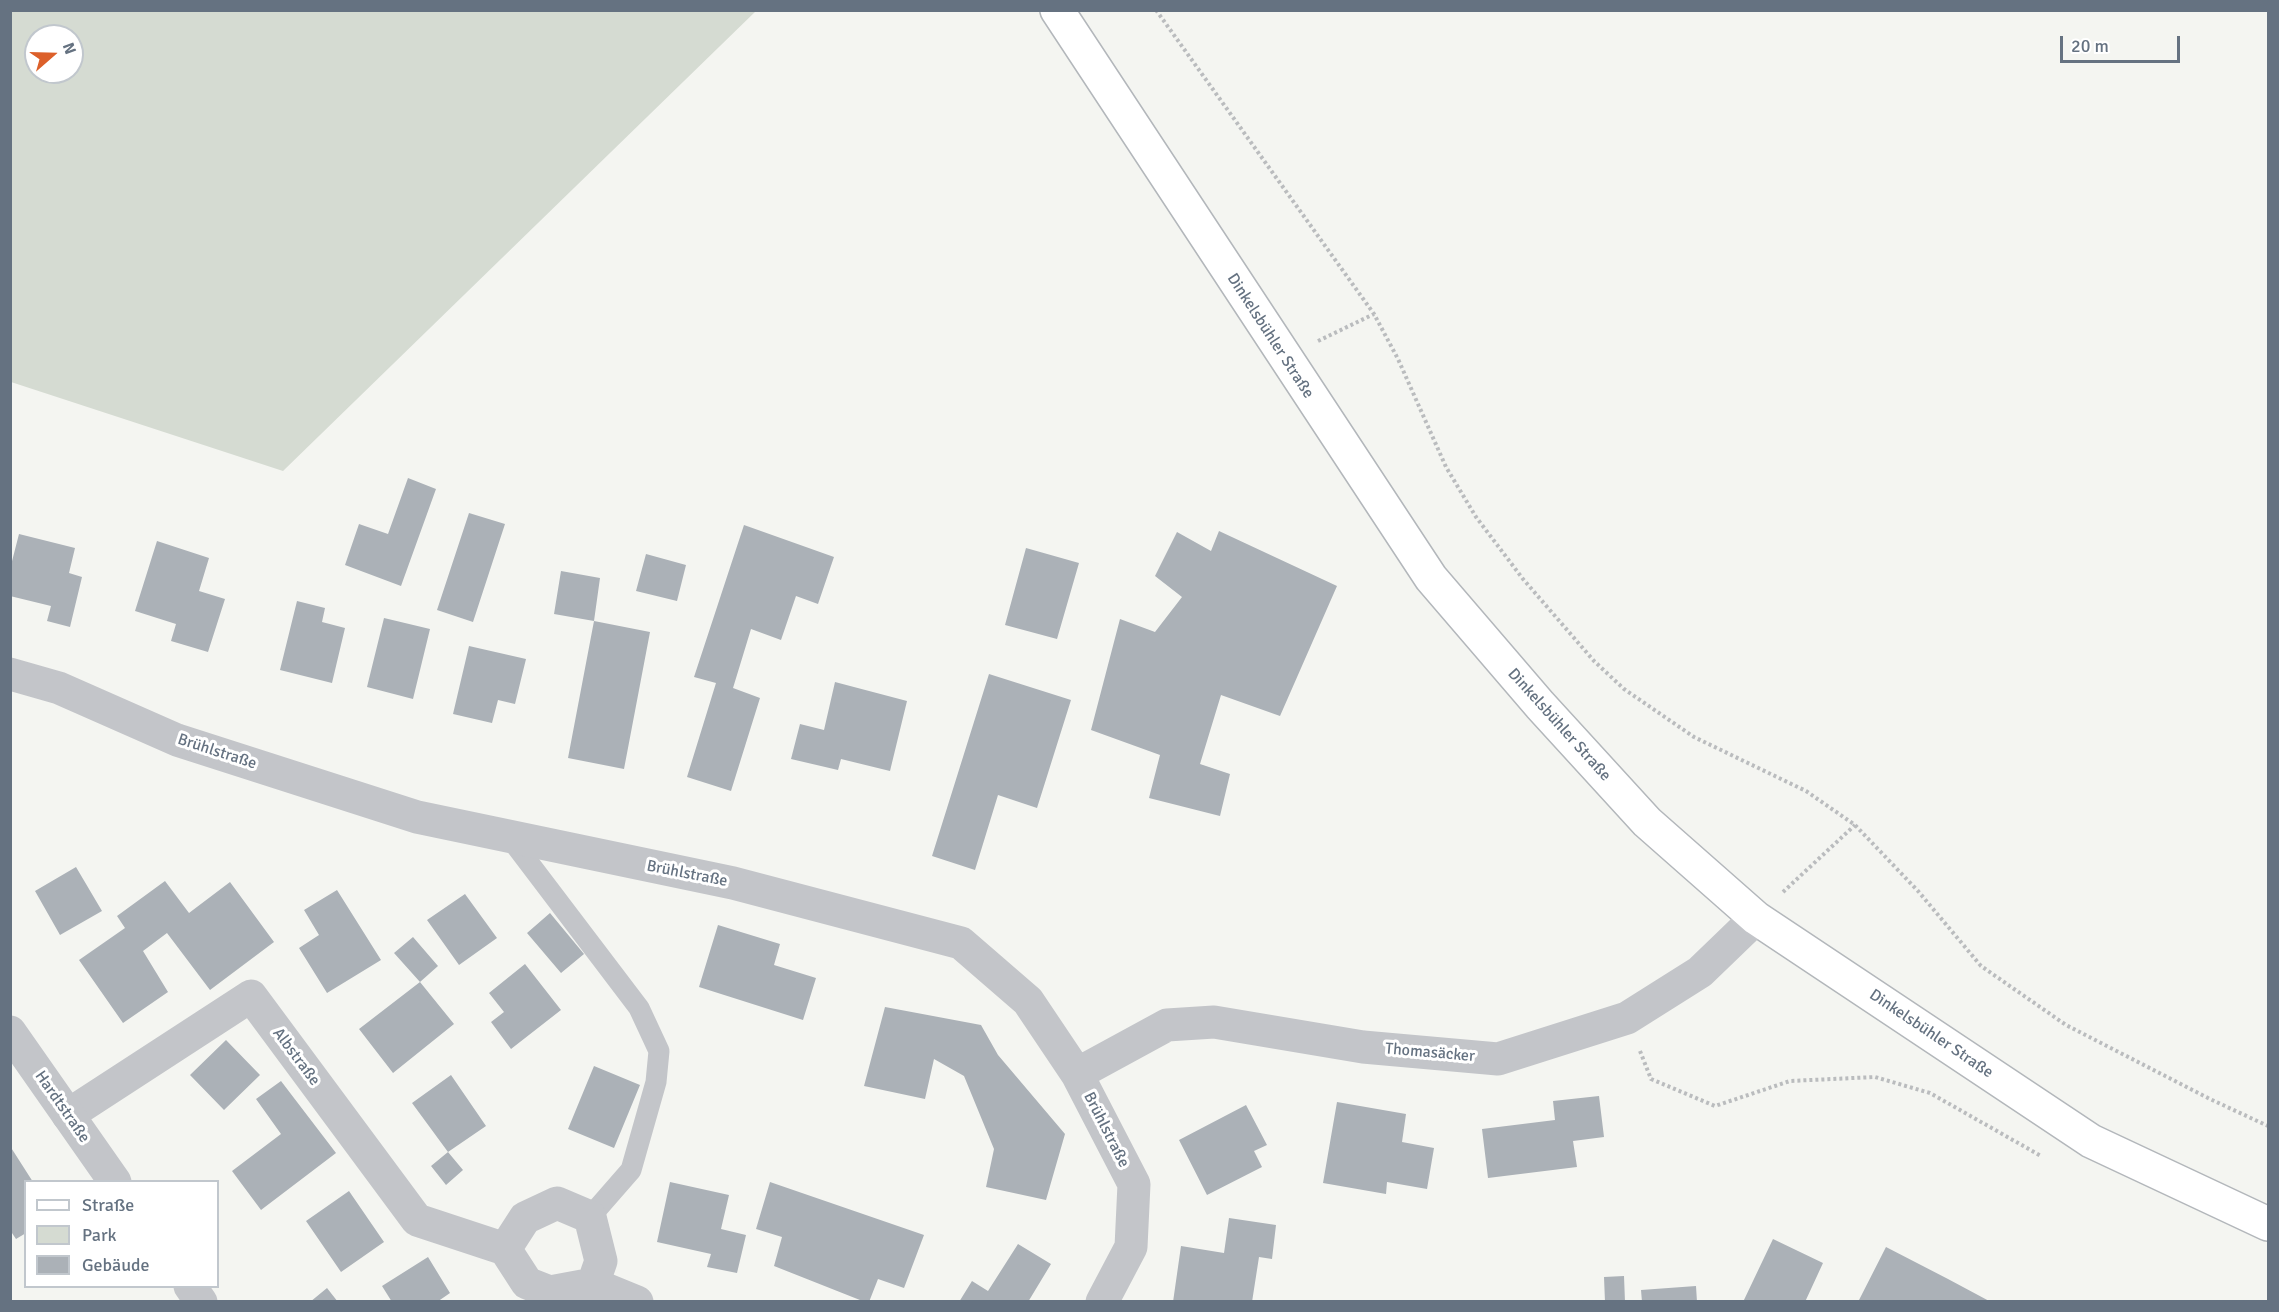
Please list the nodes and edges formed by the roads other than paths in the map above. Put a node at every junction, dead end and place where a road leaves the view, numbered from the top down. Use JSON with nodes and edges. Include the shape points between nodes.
{"nodes":[{"id":1,"x":1057,"y":10,"type":"edge"},
{"id":2,"x":10,"y":674,"type":"edge"},
{"id":3,"x":510,"y":838,"type":"junction"},
{"id":4,"x":1756,"y":918,"type":"junction"},
{"id":5,"x":10,"y":1032,"type":"edge"},
{"id":6,"x":1077,"y":1074,"type":"junction"},
{"id":7,"x":68,"y":1115,"type":"junction"},
{"id":8,"x":114,"y":1180,"type":"edge"},
{"id":9,"x":590,"y":1217,"type":"junction"},
{"id":10,"x":2268,"y":1224,"type":"edge"},
{"id":11,"x":505,"y":1249,"type":"junction"},
{"id":12,"x":593,"y":1284,"type":"junction"},
{"id":13,"x":191,"y":1288,"type":"edge"},
{"id":14,"x":548,"y":1297,"type":"edge"},
{"id":15,"x":201,"y":1302,"type":"edge"},
{"id":16,"x":637,"y":1302,"type":"edge"},
{"id":17,"x":1102,"y":1302,"type":"edge"}],
"edges":[{"from":1,"to":4,"type":"main road","name":"Dinkelsbühler Straße","via":[[1431,578],[1647,822]]},
{"from":2,"to":3,"type":"street","name":"Brühlstraße","via":[[59,688],[177,740],[417,817]]},
{"from":3,"to":6,"type":"street","name":"Brühlstraße","via":[[733,883],[961,943],[1028,1001]]},
{"from":3,"to":9,"type":"lane","via":[[639,1008],[659,1051],[657,1082],[631,1170]]},
{"from":4,"to":6,"type":"street","name":"Thomasäcker","via":[[1700,972],[1626,1018],[1498,1059],[1363,1047],[1214,1022],[1167,1025]]},
{"from":4,"to":10,"type":"main road","name":"Dinkelsbühler Straße","via":[[2091,1141]]},
{"from":5,"to":7,"type":"street","name":"Hardtstraße"},
{"from":6,"to":17,"type":"street","name":"Brühlstraße","via":[[1134,1184],[1131,1247]]},
{"from":7,"to":8,"type":"street","name":"Hardtstraße"},
{"from":7,"to":11,"type":"street","name":"Albstraße","via":[[251,996],[417,1220]]},
{"from":9,"to":11,"type":"street","via":[[557,1203],[525,1218]]},
{"from":9,"to":12,"type":"street","via":[[601,1261]]},
{"from":11,"to":14,"type":"street","via":[[527,1283]]},
{"from":12,"to":14,"type":"street"},
{"from":12,"to":16,"type":"street"},
{"from":13,"to":15,"type":"street"}]}
